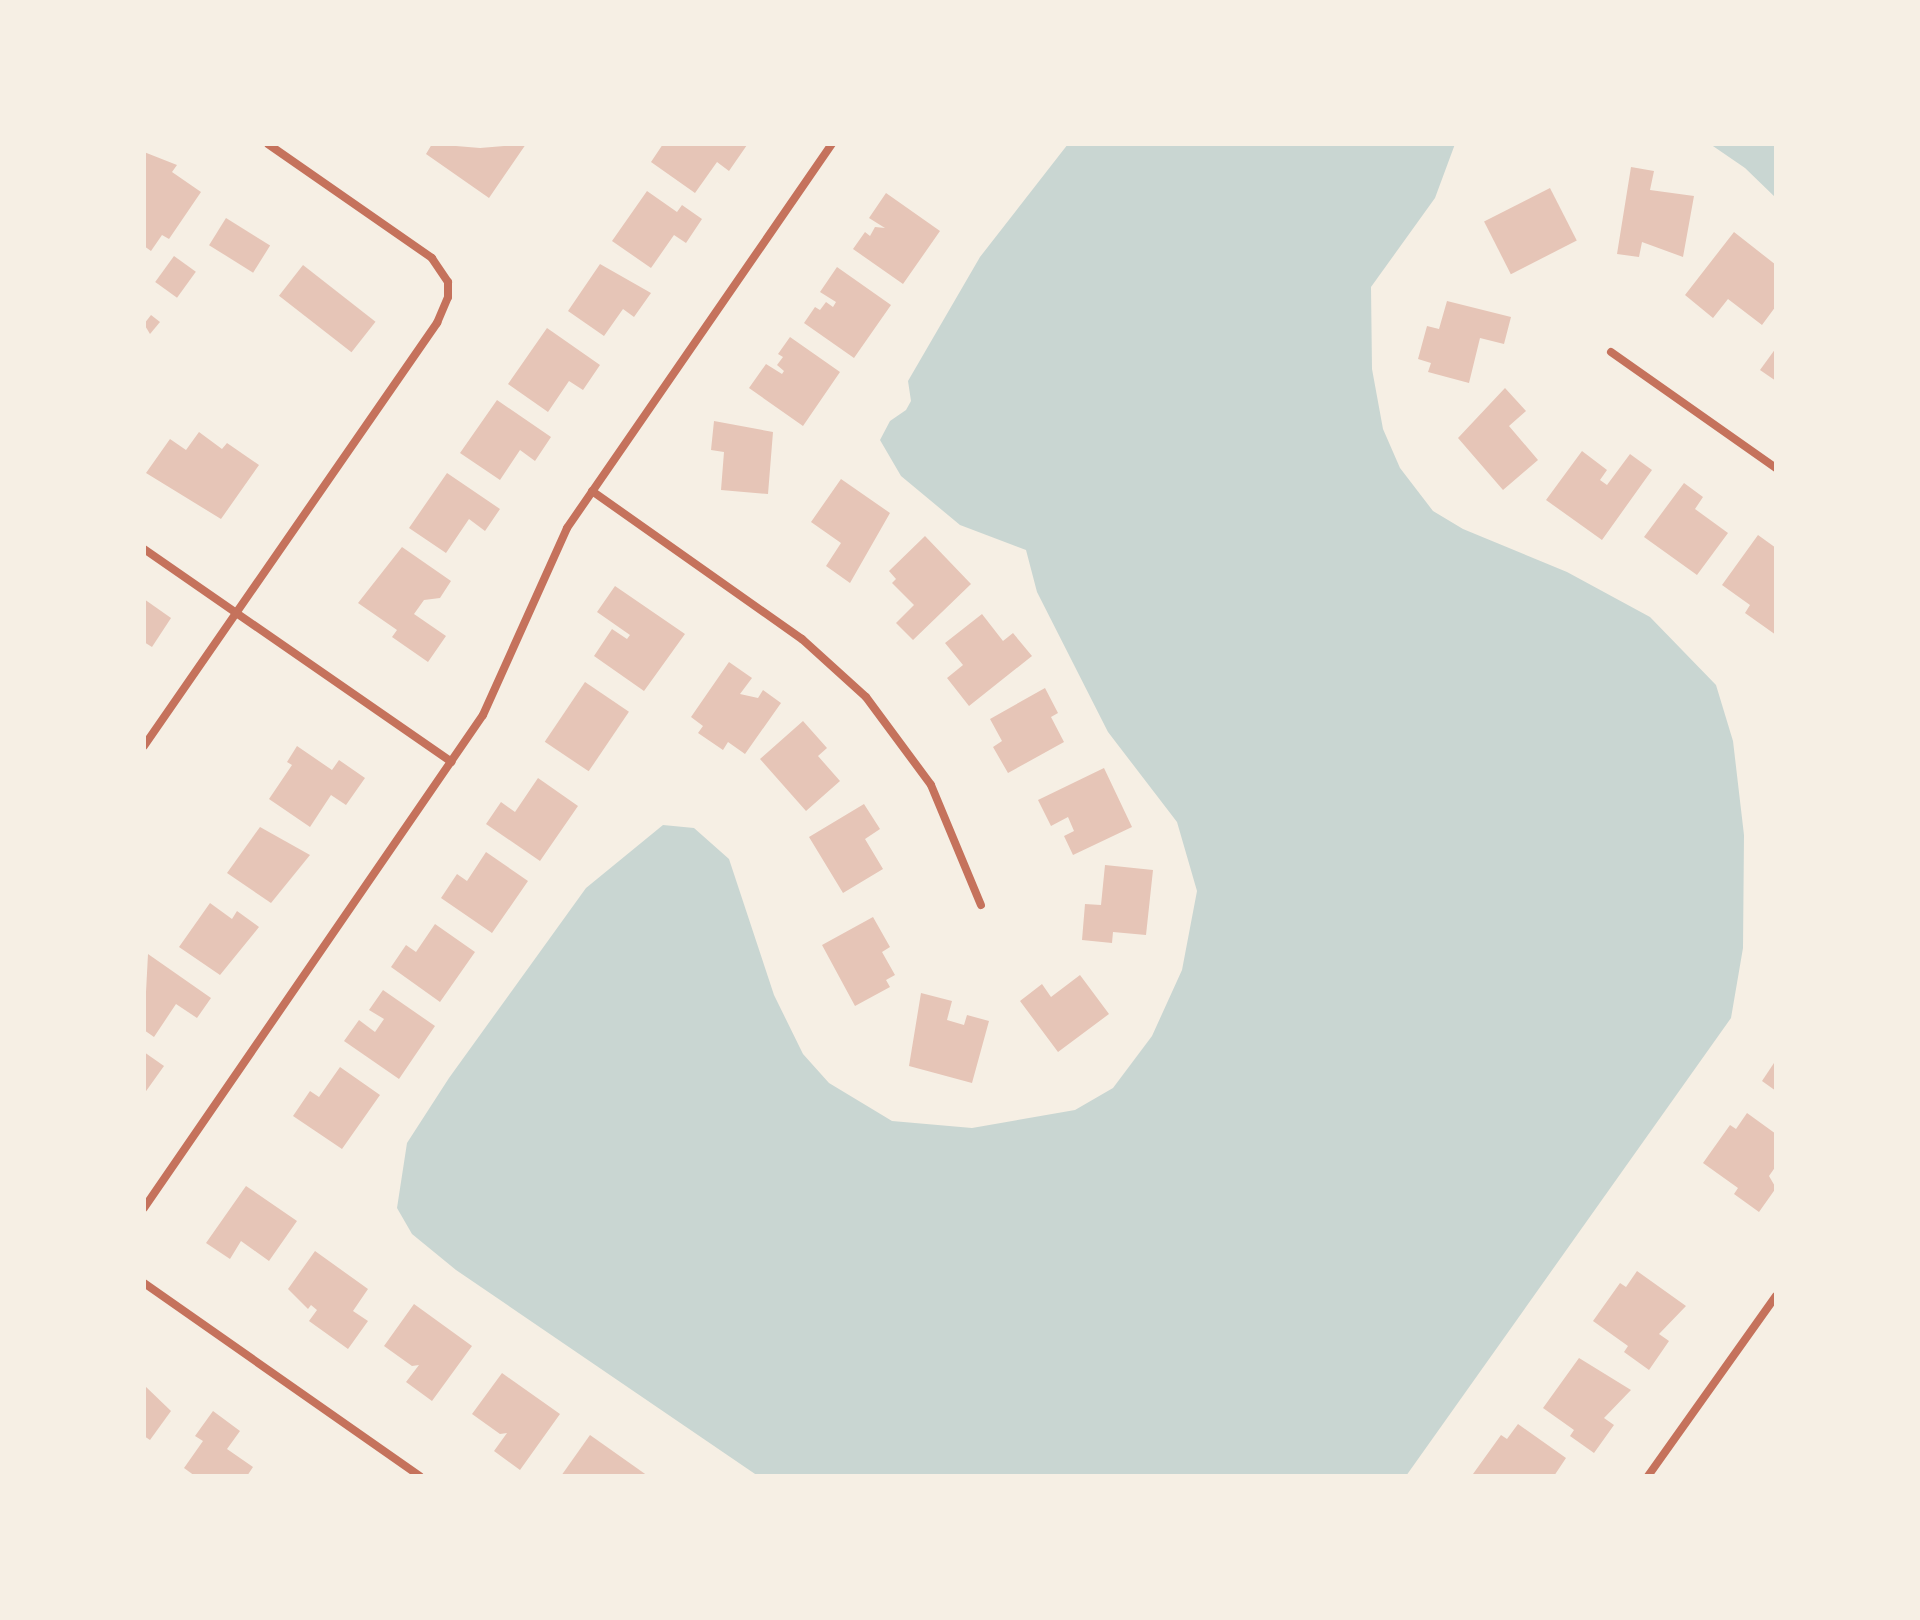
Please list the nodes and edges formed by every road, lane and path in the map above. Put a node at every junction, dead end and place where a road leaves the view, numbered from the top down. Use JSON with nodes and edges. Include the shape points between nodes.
{"nodes":[{"id":1,"x":268,"y":144,"type":"edge"},
{"id":2,"x":832,"y":144,"type":"edge"},
{"id":3,"x":1611,"y":352,"type":"dead end"},
{"id":4,"x":1776,"y":468,"type":"edge"},
{"id":5,"x":592,"y":491,"type":"junction"},
{"id":6,"x":144,"y":549,"type":"edge"},
{"id":7,"x":236,"y":613,"type":"junction"},
{"id":8,"x":144,"y":746,"type":"edge"},
{"id":9,"x":452,"y":762,"type":"junction"},
{"id":10,"x":981,"y":905,"type":"dead end"},
{"id":11,"x":144,"y":1208,"type":"edge"},
{"id":12,"x":144,"y":1283,"type":"edge"},
{"id":13,"x":1776,"y":1296,"type":"edge"},
{"id":14,"x":420,"y":1476,"type":"edge"},
{"id":15,"x":1648,"y":1476,"type":"edge"}],
"edges":[{"from":1,"to":7,"type":"street","via":[[420,248],[448,282],[437,323]]},
{"from":2,"to":5,"type":"street"},
{"from":3,"to":4,"type":"street"},
{"from":5,"to":9,"type":"street","via":[[550,558],[498,687]]},
{"from":5,"to":10,"type":"street","via":[[802,639],[866,697],[931,785]]},
{"from":6,"to":7,"type":"street"},
{"from":7,"to":8,"type":"street"},
{"from":7,"to":9,"type":"street"},
{"from":9,"to":11,"type":"street"},
{"from":12,"to":14,"type":"street"},
{"from":13,"to":15,"type":"street"}]}
